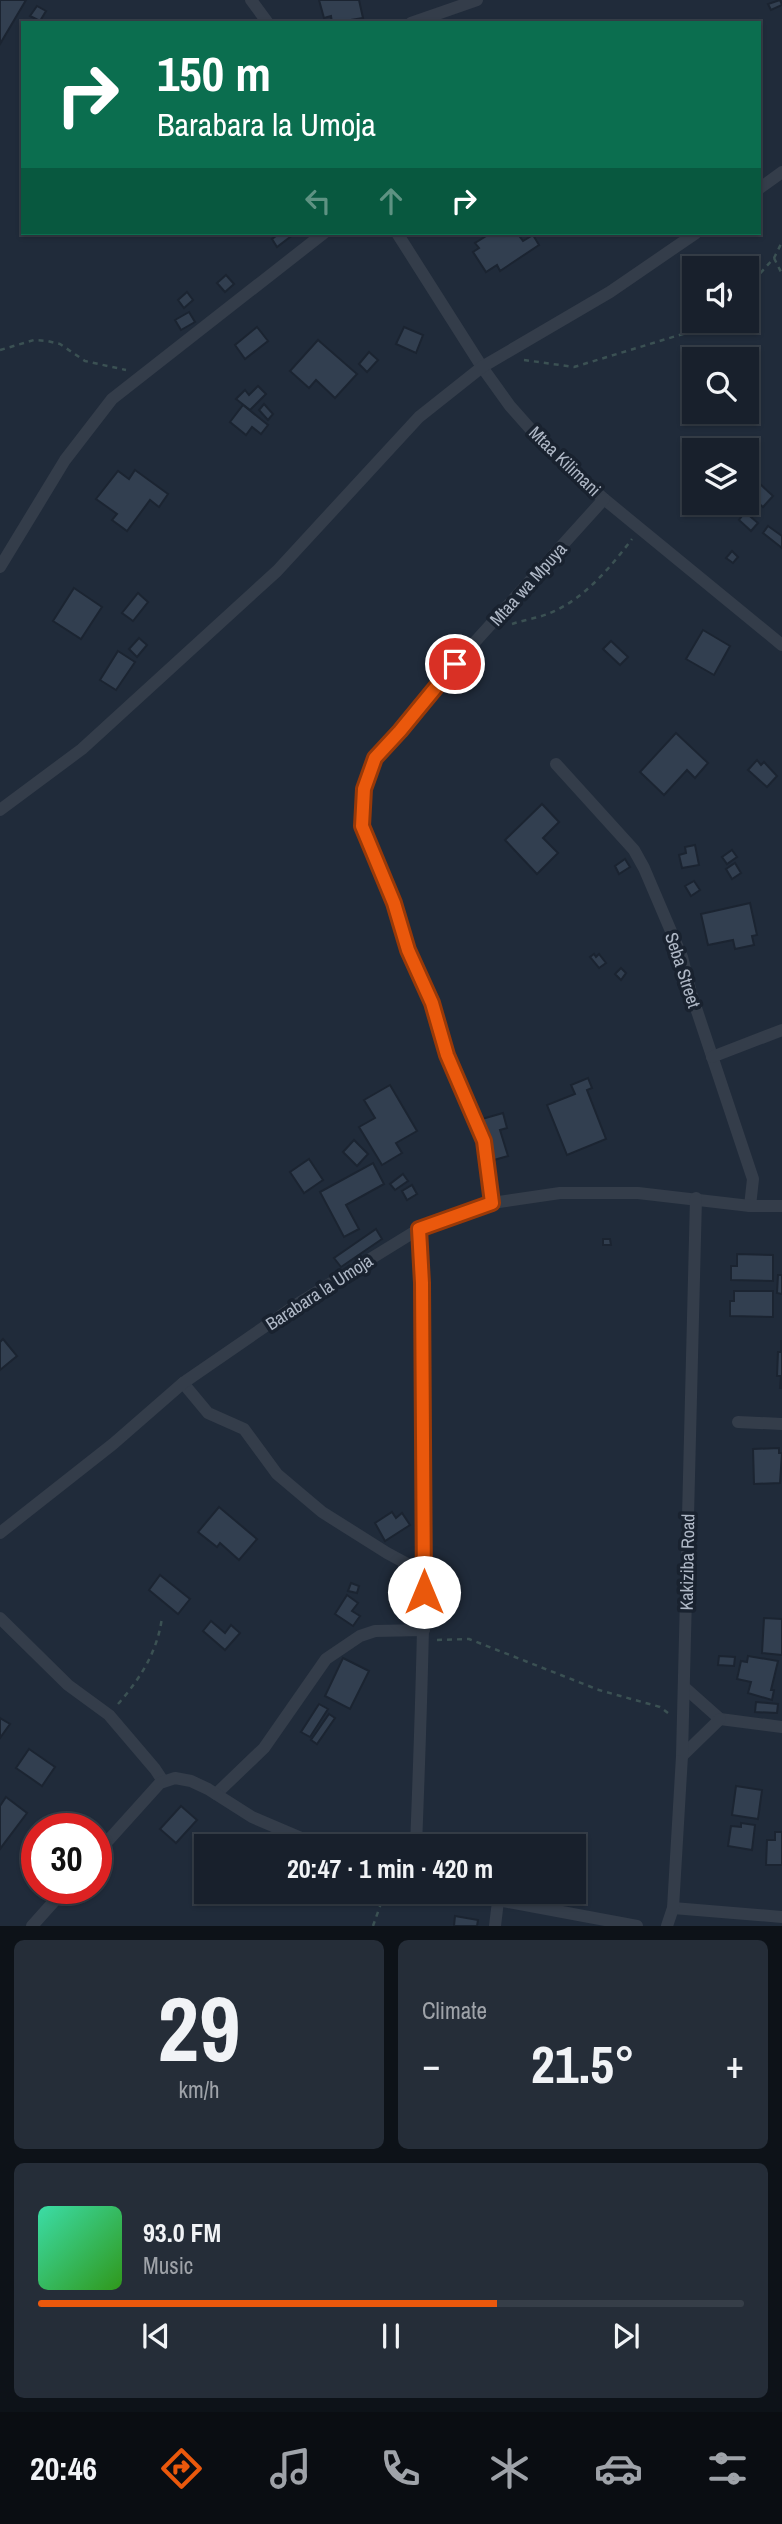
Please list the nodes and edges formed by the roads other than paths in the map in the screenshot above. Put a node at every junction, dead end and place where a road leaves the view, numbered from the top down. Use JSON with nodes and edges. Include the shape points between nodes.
{"nodes":[{"id":1,"x":251,"y":0,"type":"edge"},
{"id":2,"x":477,"y":0,"type":"edge"},
{"id":3,"x":267,"y":21,"type":"edge"},
{"id":4,"x":417,"y":21,"type":"edge"},
{"id":5,"x":782,"y":172,"type":"edge"},
{"id":6,"x":761,"y":187,"type":"edge"},
{"id":7,"x":321,"y":235,"type":"edge"},
{"id":8,"x":398,"y":235,"type":"edge"},
{"id":9,"x":693,"y":235,"type":"edge"},
{"id":10,"x":482,"y":367,"type":"junction"},
{"id":11,"x":604,"y":499,"type":"junction"},
{"id":12,"x":0,"y":567,"type":"edge"},
{"id":13,"x":782,"y":645,"type":"edge"},
{"id":14,"x":556,"y":764,"type":"dead end"},
{"id":15,"x":0,"y":810,"type":"edge"},
{"id":16,"x":782,"y":1030,"type":"edge"},
{"id":17,"x":712,"y":1057,"type":"junction"},
{"id":18,"x":696,"y":1198,"type":"junction"},
{"id":19,"x":492,"y":1203,"type":"junction"},
{"id":20,"x":750,"y":1206,"type":"junction"},
{"id":21,"x":782,"y":1206,"type":"edge"},
{"id":22,"x":419,"y":1229,"type":"junction"},
{"id":23,"x":183,"y":1382,"type":"junction"},
{"id":24,"x":738,"y":1422,"type":"dead end"},
{"id":25,"x":782,"y":1424,"type":"edge"},
{"id":26,"x":0,"y":1533,"type":"edge"},
{"id":27,"x":424,"y":1573,"type":"junction"},
{"id":28,"x":0,"y":1618,"type":"edge"},
{"id":29,"x":424,"y":1635,"type":"junction"},
{"id":30,"x":684,"y":1687,"type":"junction"},
{"id":31,"x":720,"y":1719,"type":"junction"},
{"id":32,"x":782,"y":1727,"type":"edge"},
{"id":33,"x":682,"y":1756,"type":"junction"},
{"id":34,"x":163,"y":1782,"type":"junction"},
{"id":35,"x":216,"y":1794,"type":"junction"},
{"id":36,"x":292,"y":1834,"type":"edge"},
{"id":37,"x":416,"y":1834,"type":"edge"},
{"id":38,"x":112,"y":1837,"type":"edge"},
{"id":39,"x":52,"y":1904,"type":"edge"},
{"id":40,"x":498,"y":1904,"type":"edge"},
{"id":41,"x":515,"y":1904,"type":"edge"},
{"id":42,"x":673,"y":1908,"type":"junction"},
{"id":43,"x":782,"y":1917,"type":"edge"},
{"id":44,"x":32,"y":1926,"type":"edge"},
{"id":45,"x":495,"y":1926,"type":"edge"},
{"id":46,"x":637,"y":1926,"type":"edge"},
{"id":47,"x":667,"y":1926,"type":"edge"}],
"edges":[{"from":1,"to":3,"type":"street"},
{"from":2,"to":4,"type":"street"},
{"from":5,"to":6,"type":"street"},
{"from":7,"to":12,"type":"street","via":[[112,399],[65,460]]},
{"from":8,"to":10,"type":"street","name":"Mtaa Kilimani"},
{"from":9,"to":10,"type":"street","via":[[610,292]]},
{"from":10,"to":11,"type":"street","name":"Mtaa Kilimani","via":[[549,450]]},
{"from":10,"to":15,"type":"street","via":[[419,418],[258,589],[82,749]]},
{"from":11,"to":13,"type":"street","name":"Mtaa Kilimani"},
{"from":11,"to":19,"type":"street","name":"Mtaa wa Mpuya","via":[[375,758],[364,789],[362,826],[484,1141]]},
{"from":14,"to":17,"type":"street","name":"Seba Street","via":[[634,850],[682,957]]},
{"from":16,"to":17,"type":"street"},
{"from":17,"to":20,"type":"street","name":"Seba Street","via":[[753,1179]]},
{"from":18,"to":19,"type":"street","name":"Barabara la Umoja","via":[[560,1193]]},
{"from":18,"to":20,"type":"street","name":"Barabara la Umoja"},
{"from":18,"to":30,"type":"street","name":"Kakiziba Road"},
{"from":19,"to":22,"type":"street","name":"Barabara la Umoja"},
{"from":20,"to":21,"type":"street","name":"Barabara la Umoja"},
{"from":22,"to":23,"type":"street","name":"Barabara la Umoja"},
{"from":22,"to":27,"type":"street"},
{"from":23,"to":26,"type":"street","name":"Barabara la Umoja"},
{"from":23,"to":27,"type":"street","via":[[208,1413],[244,1429],[277,1474],[322,1512]]},
{"from":24,"to":25,"type":"street"},
{"from":27,"to":29,"type":"street"},
{"from":28,"to":34,"type":"street","via":[[68,1685],[108,1715]]},
{"from":29,"to":35,"type":"street","via":[[375,1631],[326,1659],[264,1748]]},
{"from":29,"to":37,"type":"street"},
{"from":30,"to":31,"type":"street"},
{"from":30,"to":33,"type":"street","name":"Kakiziba Road"},
{"from":31,"to":32,"type":"street"},
{"from":31,"to":33,"type":"street"},
{"from":33,"to":42,"type":"street","name":"Kakiziba Road"},
{"from":34,"to":35,"type":"street","via":[[175,1778],[191,1781]]},
{"from":34,"to":38,"type":"street"},
{"from":35,"to":36,"type":"street","via":[[252,1817]]},
{"from":39,"to":44,"type":"street"},
{"from":40,"to":45,"type":"street"},
{"from":41,"to":46,"type":"street"},
{"from":42,"to":43,"type":"street"},
{"from":42,"to":47,"type":"street","name":"Kakiziba Road"}]}
